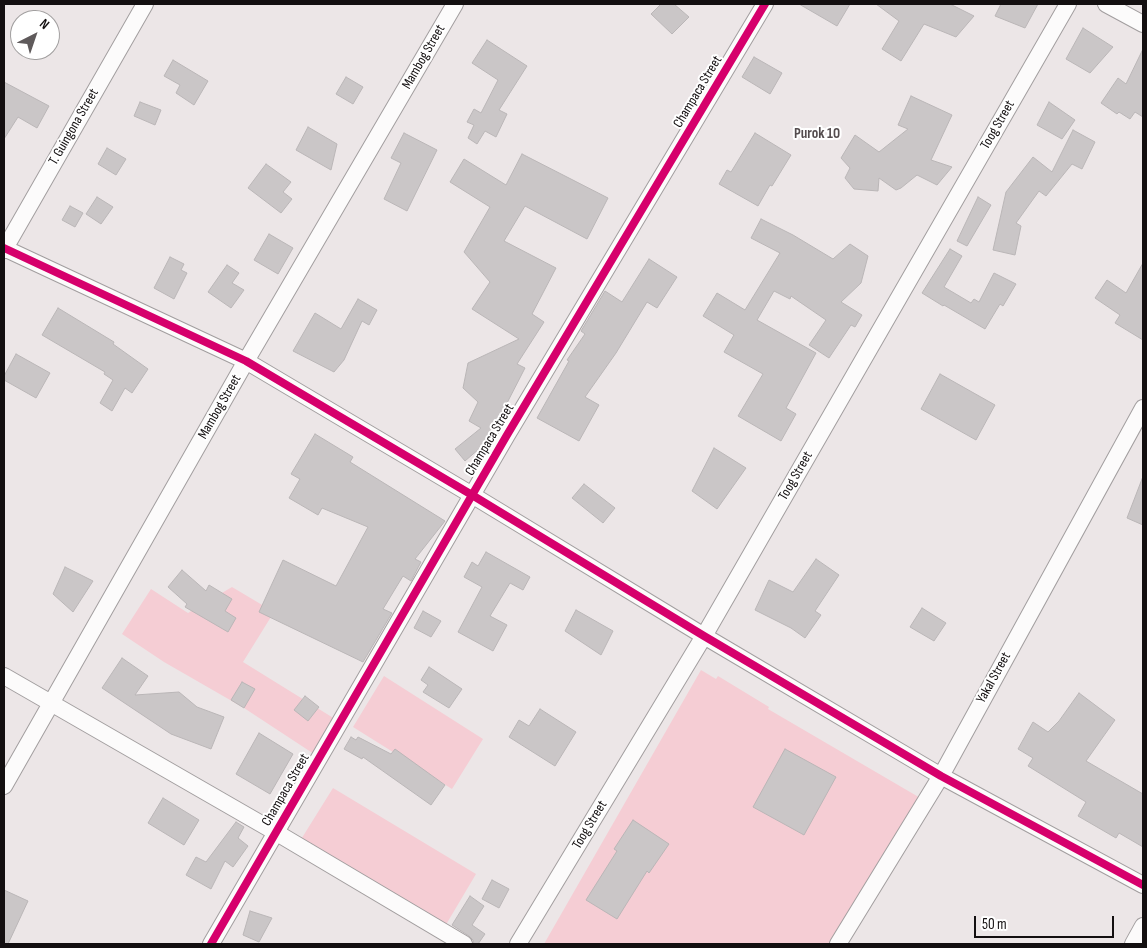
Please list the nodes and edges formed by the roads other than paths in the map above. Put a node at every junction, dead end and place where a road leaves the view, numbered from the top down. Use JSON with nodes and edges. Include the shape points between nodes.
{"nodes":[{"id":1,"x":145,"y":4,"type":"edge"},
{"id":2,"x":455,"y":4,"type":"edge"},
{"id":3,"x":765,"y":4,"type":"edge"},
{"id":4,"x":1068,"y":4,"type":"edge"},
{"id":5,"x":1106,"y":4,"type":"edge"},
{"id":6,"x":1143,"y":24,"type":"edge"},
{"id":7,"x":4,"y":249,"type":"edge"},
{"id":8,"x":246,"y":361,"type":"junction"},
{"id":9,"x":1143,"y":408,"type":"edge"},
{"id":10,"x":472,"y":495,"type":"junction"},
{"id":11,"x":704,"y":636,"type":"junction"},
{"id":12,"x":4,"y":676,"type":"edge"},
{"id":13,"x":51,"y":703,"type":"junction"},
{"id":14,"x":941,"y":776,"type":"junction"},
{"id":15,"x":4,"y":786,"type":"edge"},
{"id":16,"x":276,"y":833,"type":"junction"},
{"id":17,"x":1143,"y":885,"type":"edge"},
{"id":18,"x":1143,"y":926,"type":"edge"},
{"id":19,"x":211,"y":944,"type":"edge"},
{"id":20,"x":464,"y":944,"type":"edge"},
{"id":21,"x":518,"y":944,"type":"edge"},
{"id":22,"x":838,"y":944,"type":"edge"},
{"id":23,"x":1133,"y":944,"type":"edge"}],
"edges":[{"from":1,"to":7,"type":"street","name":"T. Guingona Street"},
{"from":2,"to":8,"type":"street","name":"Mambog Street"},
{"from":3,"to":10,"type":"street","name":"Champaca Street"},
{"from":4,"to":11,"type":"street","name":"Toog Street"},
{"from":5,"to":6,"type":"street"},
{"from":7,"to":8,"type":"street"},
{"from":8,"to":10,"type":"street"},
{"from":8,"to":13,"type":"street","name":"Mambog Street"},
{"from":9,"to":14,"type":"street","name":"Yakal Street"},
{"from":10,"to":11,"type":"street"},
{"from":10,"to":16,"type":"street","name":"Champaca Street"},
{"from":11,"to":14,"type":"street"},
{"from":11,"to":21,"type":"street","name":"Toog Street"},
{"from":12,"to":13,"type":"street"},
{"from":13,"to":15,"type":"street","name":"Mambog Street"},
{"from":13,"to":16,"type":"street"},
{"from":14,"to":17,"type":"street"},
{"from":14,"to":22,"type":"street","name":"Yakal Street"},
{"from":16,"to":19,"type":"street","name":"Champaca Street"},
{"from":16,"to":20,"type":"street"},
{"from":18,"to":23,"type":"street"}]}
